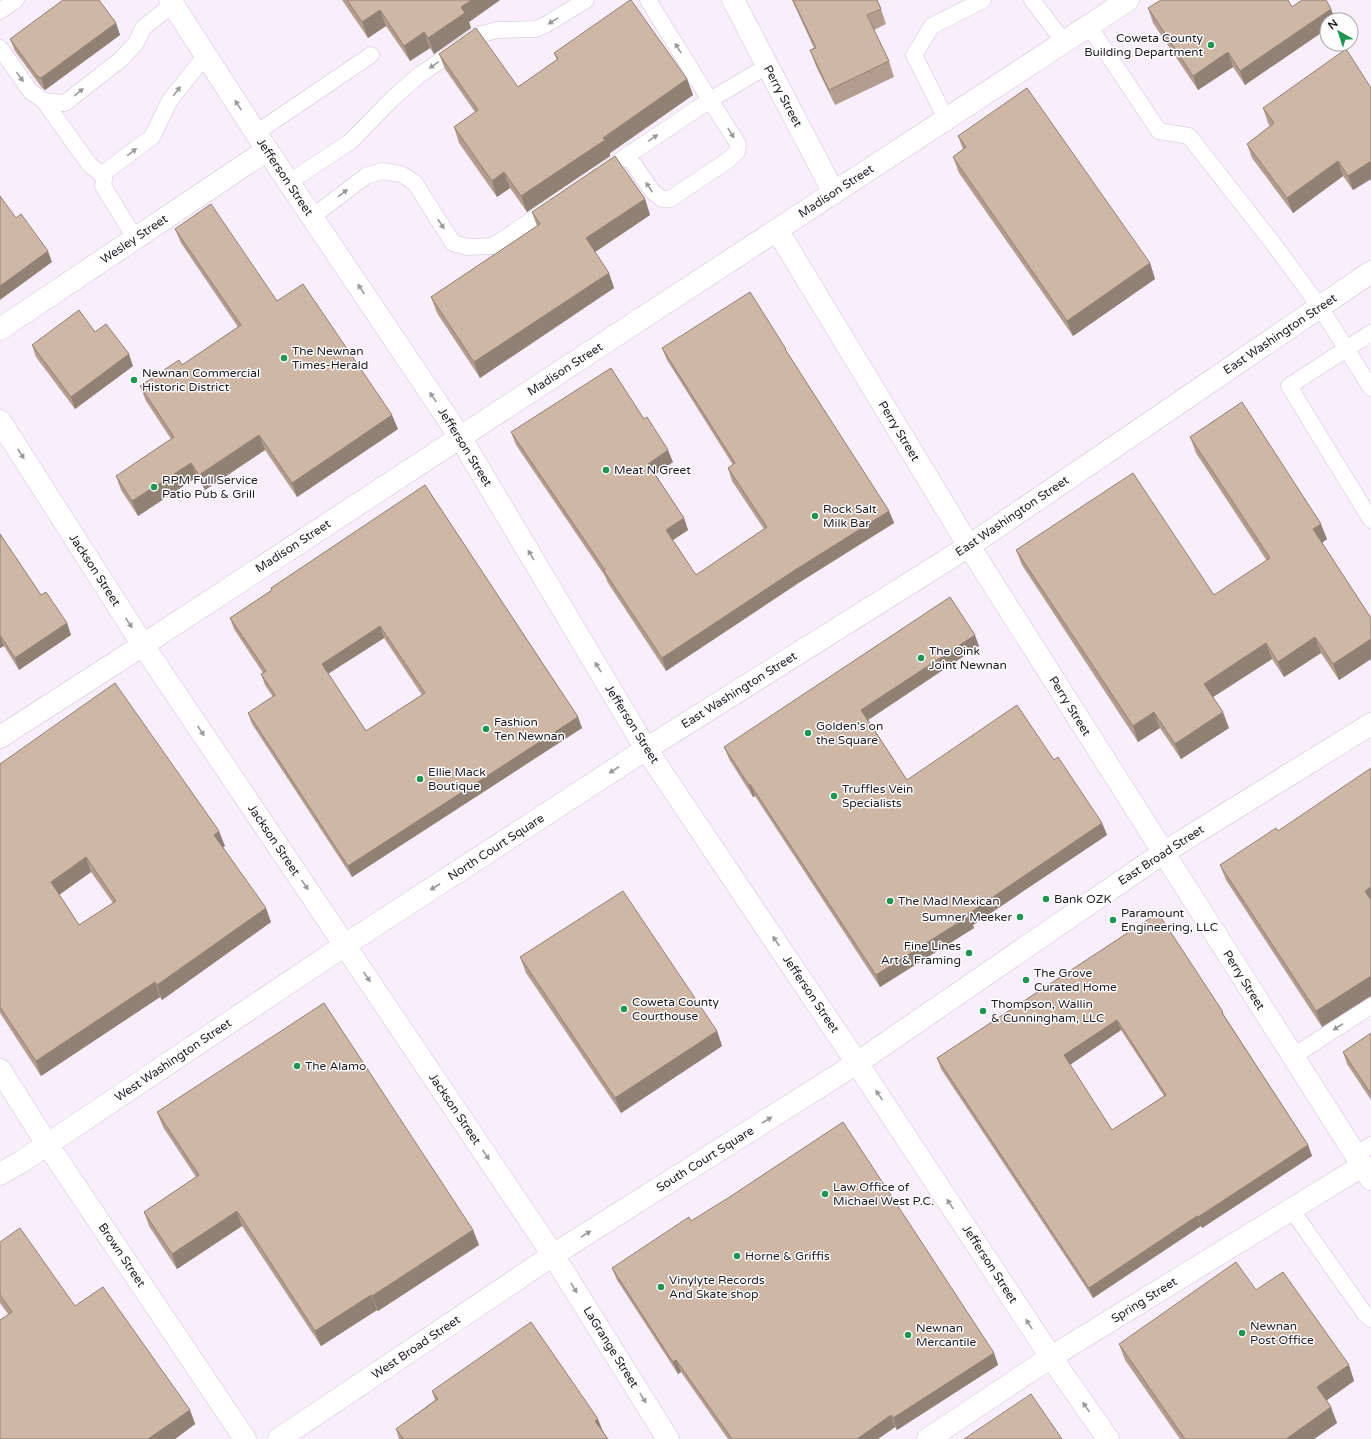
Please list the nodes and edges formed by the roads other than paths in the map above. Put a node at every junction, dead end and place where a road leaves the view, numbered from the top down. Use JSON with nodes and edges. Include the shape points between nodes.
{"nodes":[{"id":1,"x":16,"y":0,"type":"edge"},
{"id":2,"x":586,"y":0,"type":"edge"},
{"id":3,"x":648,"y":0,"type":"edge"},
{"id":4,"x":732,"y":0,"type":"edge"},
{"id":5,"x":983,"y":0,"type":"edge"},
{"id":6,"x":1032,"y":0,"type":"edge"},
{"id":7,"x":1128,"y":0,"type":"edge"},
{"id":8,"x":172,"y":2,"type":"edge"},
{"id":9,"x":0,"y":11,"type":"edge"},
{"id":10,"x":1089,"y":26,"type":"junction"},
{"id":11,"x":1064,"y":42,"type":"junction"},
{"id":12,"x":0,"y":48,"type":"edge"},
{"id":13,"x":206,"y":55,"type":"junction"},
{"id":14,"x":371,"y":55,"type":"dead end"},
{"id":15,"x":768,"y":66,"type":"junction"},
{"id":16,"x":710,"y":100,"type":"junction"},
{"id":17,"x":44,"y":101,"type":"junction"},
{"id":18,"x":946,"y":119,"type":"junction"},
{"id":19,"x":261,"y":141,"type":"junction"},
{"id":20,"x":628,"y":155,"type":"junction"},
{"id":21,"x":104,"y":177,"type":"junction"},
{"id":22,"x":589,"y":181,"type":"edge"},
{"id":23,"x":289,"y":182,"type":"junction"},
{"id":24,"x":834,"y":193,"type":"junction"},
{"id":25,"x":564,"y":198,"type":"edge"},
{"id":26,"x":312,"y":217,"type":"junction"},
{"id":27,"x":777,"y":230,"type":"junction"},
{"id":28,"x":135,"y":238,"type":"junction"},
{"id":29,"x":1371,"y":272,"type":"edge"},
{"id":30,"x":1320,"y":307,"type":"junction"},
{"id":31,"x":0,"y":329,"type":"edge"},
{"id":32,"x":1371,"y":333,"type":"edge"},
{"id":33,"x":1346,"y":348,"type":"junction"},
{"id":34,"x":1371,"y":388,"type":"edge"},
{"id":35,"x":0,"y":421,"type":"edge"},
{"id":36,"x":460,"y":437,"type":"junction"},
{"id":37,"x":1371,"y":520,"type":"edge"},
{"id":38,"x":968,"y":546,"type":"junction"},
{"id":39,"x":143,"y":645,"type":"junction"},
{"id":40,"x":1371,"y":724,"type":"edge"},
{"id":41,"x":0,"y":736,"type":"edge"},
{"id":42,"x":646,"y":748,"type":"junction"},
{"id":43,"x":1163,"y":853,"type":"junction"},
{"id":44,"x":345,"y":945,"type":"junction"},
{"id":45,"x":1371,"y":1006,"type":"edge"},
{"id":46,"x":1292,"y":1057,"type":"junction"},
{"id":47,"x":858,"y":1063,"type":"junction"},
{"id":48,"x":0,"y":1070,"type":"edge"},
{"id":49,"x":47,"y":1144,"type":"junction"},
{"id":50,"x":1365,"y":1161,"type":"edge"},
{"id":51,"x":0,"y":1174,"type":"edge"},
{"id":52,"x":1291,"y":1209,"type":"junction"},
{"id":53,"x":553,"y":1255,"type":"junction"},
{"id":54,"x":1371,"y":1319,"type":"edge"},
{"id":55,"x":1051,"y":1357,"type":"junction"},
{"id":56,"x":245,"y":1439,"type":"edge"},
{"id":57,"x":279,"y":1439,"type":"edge"},
{"id":58,"x":668,"y":1439,"type":"edge"},
{"id":59,"x":928,"y":1439,"type":"edge"},
{"id":60,"x":1108,"y":1439,"type":"edge"}],
"edges":[{"from":1,"to":9,"type":"lane"},
{"from":2,"to":23,"type":"lane","one_way":true,"via":[[536,29],[497,30],[478,35],[418,76],[350,142]]},
{"from":16,"to":3,"type":"lane","one_way":true},
{"from":4,"to":15,"type":"street","name":"Perry Street"},
{"from":5,"to":18,"type":"lane","via":[[932,26],[914,55]]},
{"from":6,"to":11,"type":"lane"},
{"from":7,"to":10,"type":"street","name":"Madison Street"},
{"from":8,"to":13,"type":"street","name":"Jefferson Street"},
{"from":17,"to":8,"type":"lane","one_way":true,"via":[[65,103],[120,60],[136,43],[143,28]]},
{"from":10,"to":11,"type":"street","name":"Madison Street"},
{"from":10,"to":30,"type":"lane","via":[[1159,131],[1189,136]]},
{"from":11,"to":18,"type":"street","name":"Madison Street"},
{"from":12,"to":17,"type":"lane","one_way":true,"via":[[31,92]]},
{"from":19,"to":13,"type":"street","name":"Jefferson Street","one_way":true},
{"from":21,"to":13,"type":"lane","one_way":true,"via":[[104,172],[152,137],[170,100]]},
{"from":14,"to":19,"type":"lane"},
{"from":15,"to":16,"type":"lane"},
{"from":15,"to":24,"type":"street","name":"Perry Street"},
{"from":20,"to":16,"type":"lane","one_way":true},
{"from":16,"to":20,"type":"lane","one_way":true,"via":[[738,144],[737,152],[727,162],[670,199],[662,199],[653,192]]},
{"from":17,"to":21,"type":"lane","via":[[89,164]]},
{"from":18,"to":24,"type":"street","name":"Madison Street"},
{"from":19,"to":23,"type":"street","name":"Jefferson Street"},
{"from":19,"to":28,"type":"street","name":"Wesley Street"},
{"from":20,"to":22,"type":"lane"},
{"from":21,"to":28,"type":"lane","via":[[103,186]]},
{"from":23,"to":26,"type":"street","name":"Jefferson Street"},
{"from":24,"to":27,"type":"street","name":"Madison Street"},
{"from":26,"to":25,"type":"lane","one_way":true,"via":[[366,176],[382,171],[401,174],[414,183],[453,243],[467,248],[493,246]]},
{"from":36,"to":26,"type":"street","name":"Jefferson Street","one_way":true},
{"from":27,"to":36,"type":"street","name":"Madison Street"},
{"from":27,"to":38,"type":"street","name":"Perry Street"},
{"from":28,"to":31,"type":"street","name":"Wesley Street"},
{"from":29,"to":30,"type":"street","name":"East Washington Street"},
{"from":30,"to":33,"type":"lane"},
{"from":30,"to":38,"type":"street","name":"East Washington Street"},
{"from":32,"to":33,"type":"lane"},
{"from":33,"to":34,"type":"lane"},
{"from":33,"to":37,"type":"lane","via":[[1289,386]]},
{"from":35,"to":39,"type":"street","name":"Jackson Street","one_way":true},
{"from":36,"to":39,"type":"street","name":"Madison Street"},
{"from":42,"to":36,"type":"street","name":"Jefferson Street","one_way":true},
{"from":38,"to":42,"type":"street","name":"East Washington Street"},
{"from":38,"to":43,"type":"street","name":"Perry Street"},
{"from":39,"to":41,"type":"street","name":"Madison Street"},
{"from":39,"to":44,"type":"street","name":"Jackson Street","one_way":true},
{"from":40,"to":43,"type":"street","name":"East Broad Street"},
{"from":42,"to":44,"type":"street","name":"North Court Square","one_way":true},
{"from":47,"to":42,"type":"street","name":"Jefferson Street","one_way":true},
{"from":43,"to":46,"type":"street","name":"Perry Street"},
{"from":43,"to":47,"type":"street","name":"East Broad Street"},
{"from":44,"to":49,"type":"street","name":"West Washington Street"},
{"from":44,"to":53,"type":"street","name":"Jackson Street","one_way":true},
{"from":45,"to":46,"type":"lane","one_way":true},
{"from":46,"to":50,"type":"street","name":"Perry Street"},
{"from":53,"to":47,"type":"street","name":"South Court Square","one_way":true},
{"from":55,"to":47,"type":"street","name":"Jefferson Street","one_way":true},
{"from":48,"to":49,"type":"street","name":"Brown Street"},
{"from":49,"to":51,"type":"street","name":"West Washington Street"},
{"from":49,"to":56,"type":"street","name":"Brown Street"},
{"from":50,"to":52,"type":"street","name":"Spring Street"},
{"from":52,"to":54,"type":"lane"},
{"from":52,"to":55,"type":"street","name":"Spring Street"},
{"from":53,"to":57,"type":"street","name":"West Broad Street"},
{"from":53,"to":58,"type":"street","name":"LaGrange Street","one_way":true},
{"from":55,"to":59,"type":"street","name":"Spring Street"},
{"from":60,"to":55,"type":"street","name":"Jefferson Street","one_way":true}]}
